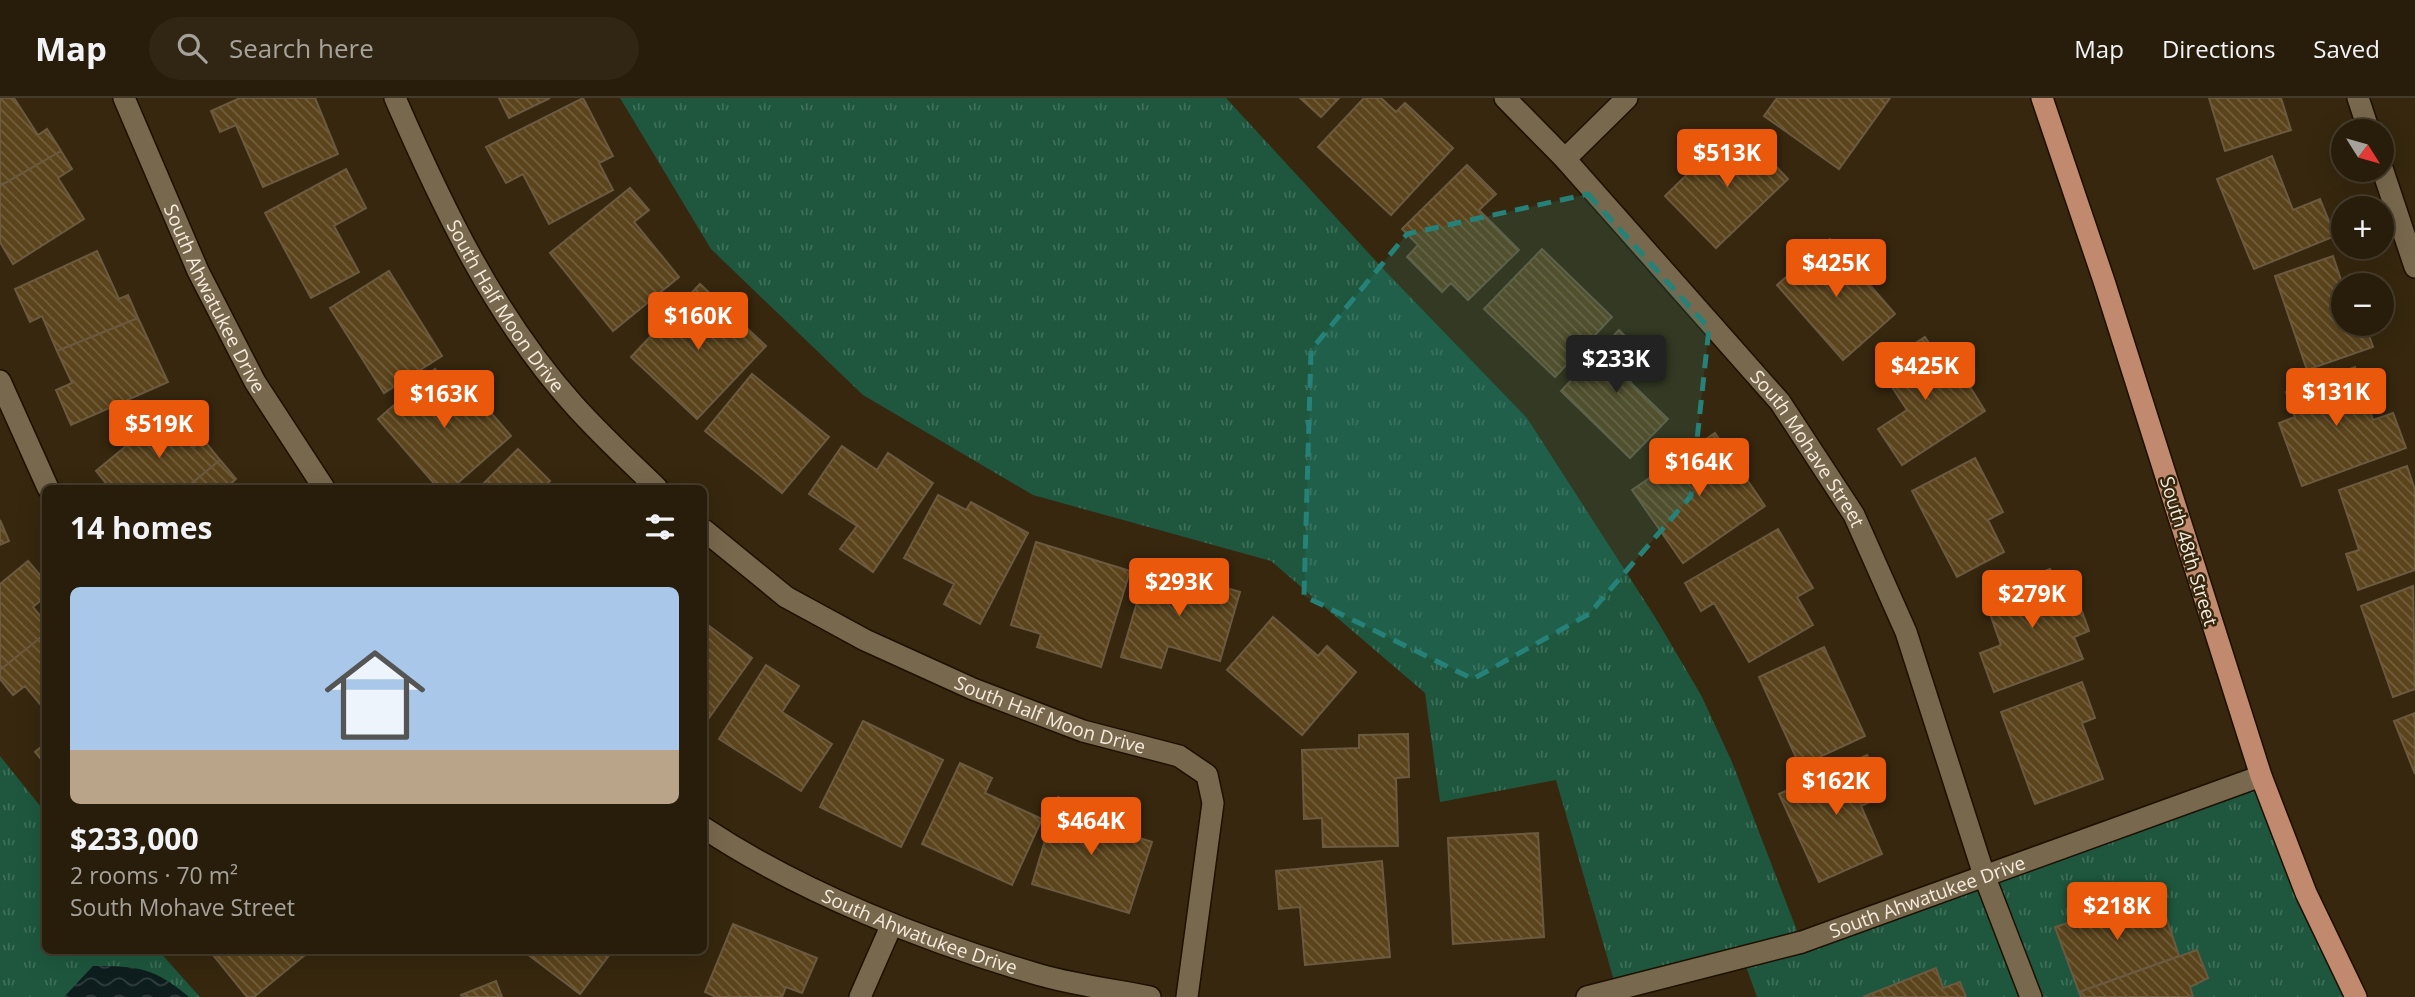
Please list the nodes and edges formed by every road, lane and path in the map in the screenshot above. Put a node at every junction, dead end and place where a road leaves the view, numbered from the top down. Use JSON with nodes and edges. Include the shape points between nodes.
{"nodes":[{"id":1,"x":124,"y":98,"type":"edge"},
{"id":2,"x":395,"y":98,"type":"edge"},
{"id":3,"x":1504,"y":98,"type":"edge"},
{"id":4,"x":1627,"y":98,"type":"edge"},
{"id":5,"x":2042,"y":98,"type":"edge"},
{"id":6,"x":2358,"y":98,"type":"edge"},
{"id":7,"x":2365,"y":119,"type":"edge"},
{"id":8,"x":1565,"y":159,"type":"junction"},
{"id":9,"x":2387,"y":182,"type":"edge"},
{"id":10,"x":2415,"y":267,"type":"edge"},
{"id":11,"x":0,"y":381,"type":"edge"},
{"id":12,"x":47,"y":485,"type":"edge"},
{"id":13,"x":322,"y":485,"type":"edge"},
{"id":14,"x":654,"y":485,"type":"edge"},
{"id":15,"x":707,"y":532,"type":"edge"},
{"id":16,"x":2261,"y":776,"type":"junction"},
{"id":17,"x":707,"y":830,"type":"edge"},
{"id":18,"x":1984,"y":874,"type":"junction"},
{"id":19,"x":892,"y":924,"type":"junction"},
{"id":20,"x":860,"y":997,"type":"edge"},
{"id":21,"x":1150,"y":997,"type":"edge"},
{"id":22,"x":1186,"y":997,"type":"edge"},
{"id":23,"x":1587,"y":997,"type":"edge"},
{"id":24,"x":2031,"y":997,"type":"edge"},
{"id":25,"x":2356,"y":997,"type":"edge"}],
"edges":[{"from":1,"to":13,"type":"street","name":"South Ahwatukee Drive","via":[[198,271],[248,370]]},
{"from":2,"to":14,"type":"street","name":"South Half Moon Drive","via":[[432,182],[493,297],[573,405]]},
{"from":3,"to":8,"type":"street","name":"South Mohave Street"},
{"from":4,"to":8,"type":"street"},
{"from":5,"to":16,"type":"main road","name":"South 48th Street"},
{"from":6,"to":7,"type":"street"},
{"from":8,"to":18,"type":"street","name":"South Mohave Street","via":[[1780,402],[1854,515],[1906,632]]},
{"from":9,"to":10,"type":"street"},
{"from":11,"to":12,"type":"street"},
{"from":15,"to":22,"type":"street","name":"South Half Moon Drive","via":[[786,597],[865,640],[1083,732],[1179,756],[1207,775],[1213,803]]},
{"from":16,"to":18,"type":"street","name":"South Ahwatukee Drive"},
{"from":16,"to":25,"type":"main road","name":"South 48th Street","via":[[2306,893]]},
{"from":17,"to":19,"type":"street","name":"South Ahwatukee Drive","via":[[744,855]]},
{"from":18,"to":23,"type":"street","name":"South Ahwatukee Drive","via":[[1801,942]]},
{"from":18,"to":24,"type":"street","name":"South Mohave Street"},
{"from":19,"to":20,"type":"street"},
{"from":19,"to":21,"type":"street","name":"South Ahwatukee Drive","via":[[1041,975]]}]}
